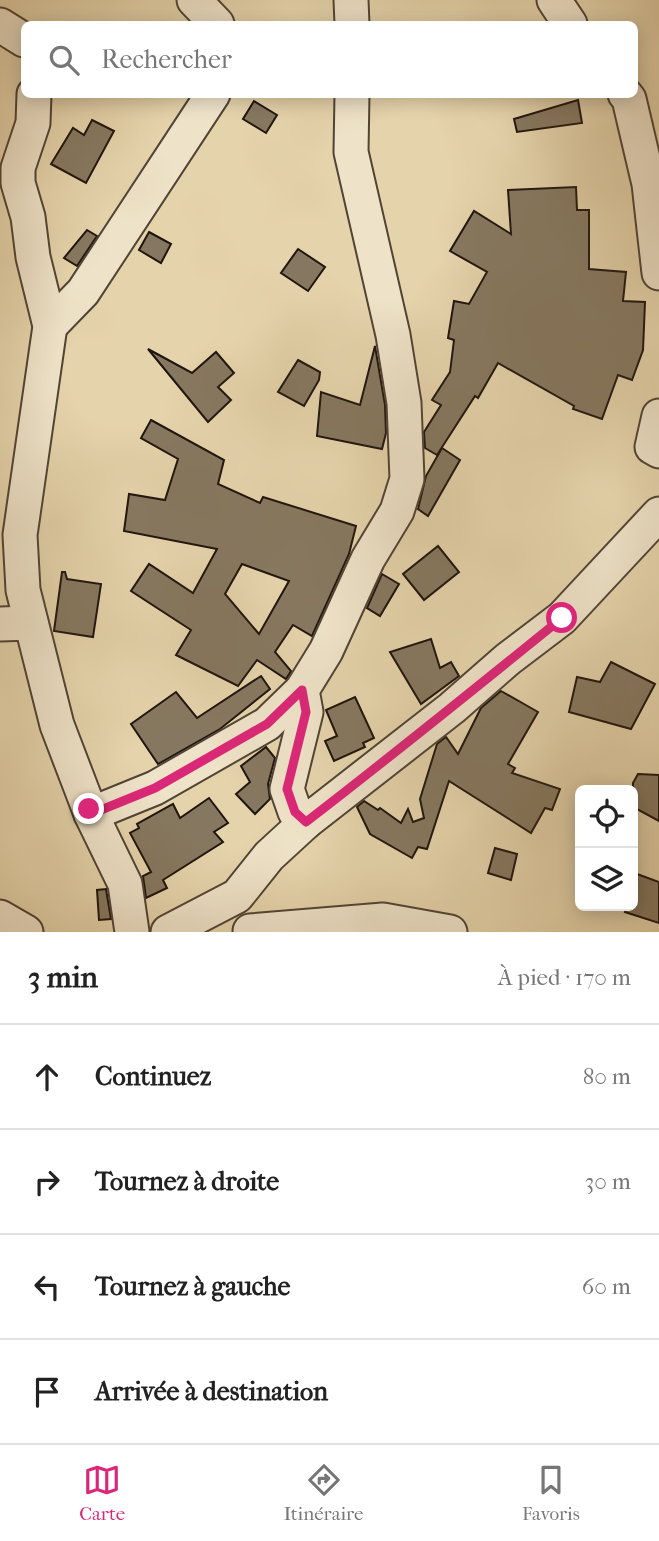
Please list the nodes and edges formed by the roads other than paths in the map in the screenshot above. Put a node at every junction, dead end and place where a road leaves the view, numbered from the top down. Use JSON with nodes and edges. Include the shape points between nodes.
{"nodes":[{"id":1,"x":194,"y":0,"type":"edge"},
{"id":2,"x":351,"y":0,"type":"edge"},
{"id":3,"x":554,"y":0,"type":"edge"},
{"id":4,"x":214,"y":21,"type":"edge"},
{"id":5,"x":352,"y":21,"type":"edge"},
{"id":6,"x":568,"y":21,"type":"edge"},
{"id":7,"x":0,"y":25,"type":"edge"},
{"id":8,"x":21,"y":38,"type":"edge"},
{"id":9,"x":34,"y":98,"type":"edge"},
{"id":10,"x":210,"y":98,"type":"edge"},
{"id":11,"x":352,"y":98,"type":"edge"},
{"id":12,"x":628,"y":98,"type":"edge"},
{"id":13,"x":9,"y":165,"type":"edge"},
{"id":14,"x":659,"y":273,"type":"edge"},
{"id":15,"x":50,"y":326,"type":"junction"},
{"id":16,"x":659,"y":416,"type":"edge"},
{"id":17,"x":659,"y":451,"type":"edge"},
{"id":18,"x":659,"y":514,"type":"edge"},
{"id":19,"x":10,"y":532,"type":"edge"},
{"id":20,"x":16,"y":624,"type":"edge"},
{"id":21,"x":302,"y":690,"type":"junction"},
{"id":22,"x":91,"y":814,"type":"junction"},
{"id":23,"x":306,"y":822,"type":"junction"},
{"id":24,"x":269,"y":856,"type":"junction"},
{"id":25,"x":381,"y":926,"type":"edge"},
{"id":26,"x":250,"y":931,"type":"edge"},
{"id":27,"x":132,"y":932,"type":"edge"},
{"id":28,"x":168,"y":932,"type":"edge"},
{"id":29,"x":450,"y":932,"type":"edge"}],
"edges":[{"from":1,"to":4,"type":"street"},
{"from":2,"to":5,"type":"street"},
{"from":3,"to":6,"type":"street"},
{"from":7,"to":8,"type":"street"},
{"from":9,"to":13,"type":"street","via":[[33,123]]},
{"from":10,"to":15,"type":"street","via":[[83,292]]},
{"from":11,"to":21,"type":"street","via":[[351,152],[393,335],[404,403],[407,479],[397,511]]},
{"from":12,"to":14,"type":"street","via":[[649,184]]},
{"from":13,"to":15,"type":"street","via":[[28,217]]},
{"from":15,"to":19,"type":"street"},
{"from":16,"to":17,"type":"street","via":[[652,447]]},
{"from":18,"to":23,"type":"street","via":[[562,618]]},
{"from":19,"to":20,"type":"street","via":[[23,590]]},
{"from":20,"to":22,"type":"street"},
{"from":21,"to":22,"type":"street","via":[[267,724],[155,788]]},
{"from":21,"to":23,"type":"street","via":[[306,712],[287,789],[295,812]]},
{"from":22,"to":27,"type":"street","via":[[125,884]]},
{"from":23,"to":24,"type":"street"},
{"from":24,"to":26,"type":"street"},
{"from":24,"to":28,"type":"street","via":[[237,896]]},
{"from":25,"to":26,"type":"street"},
{"from":25,"to":29,"type":"street"}]}
